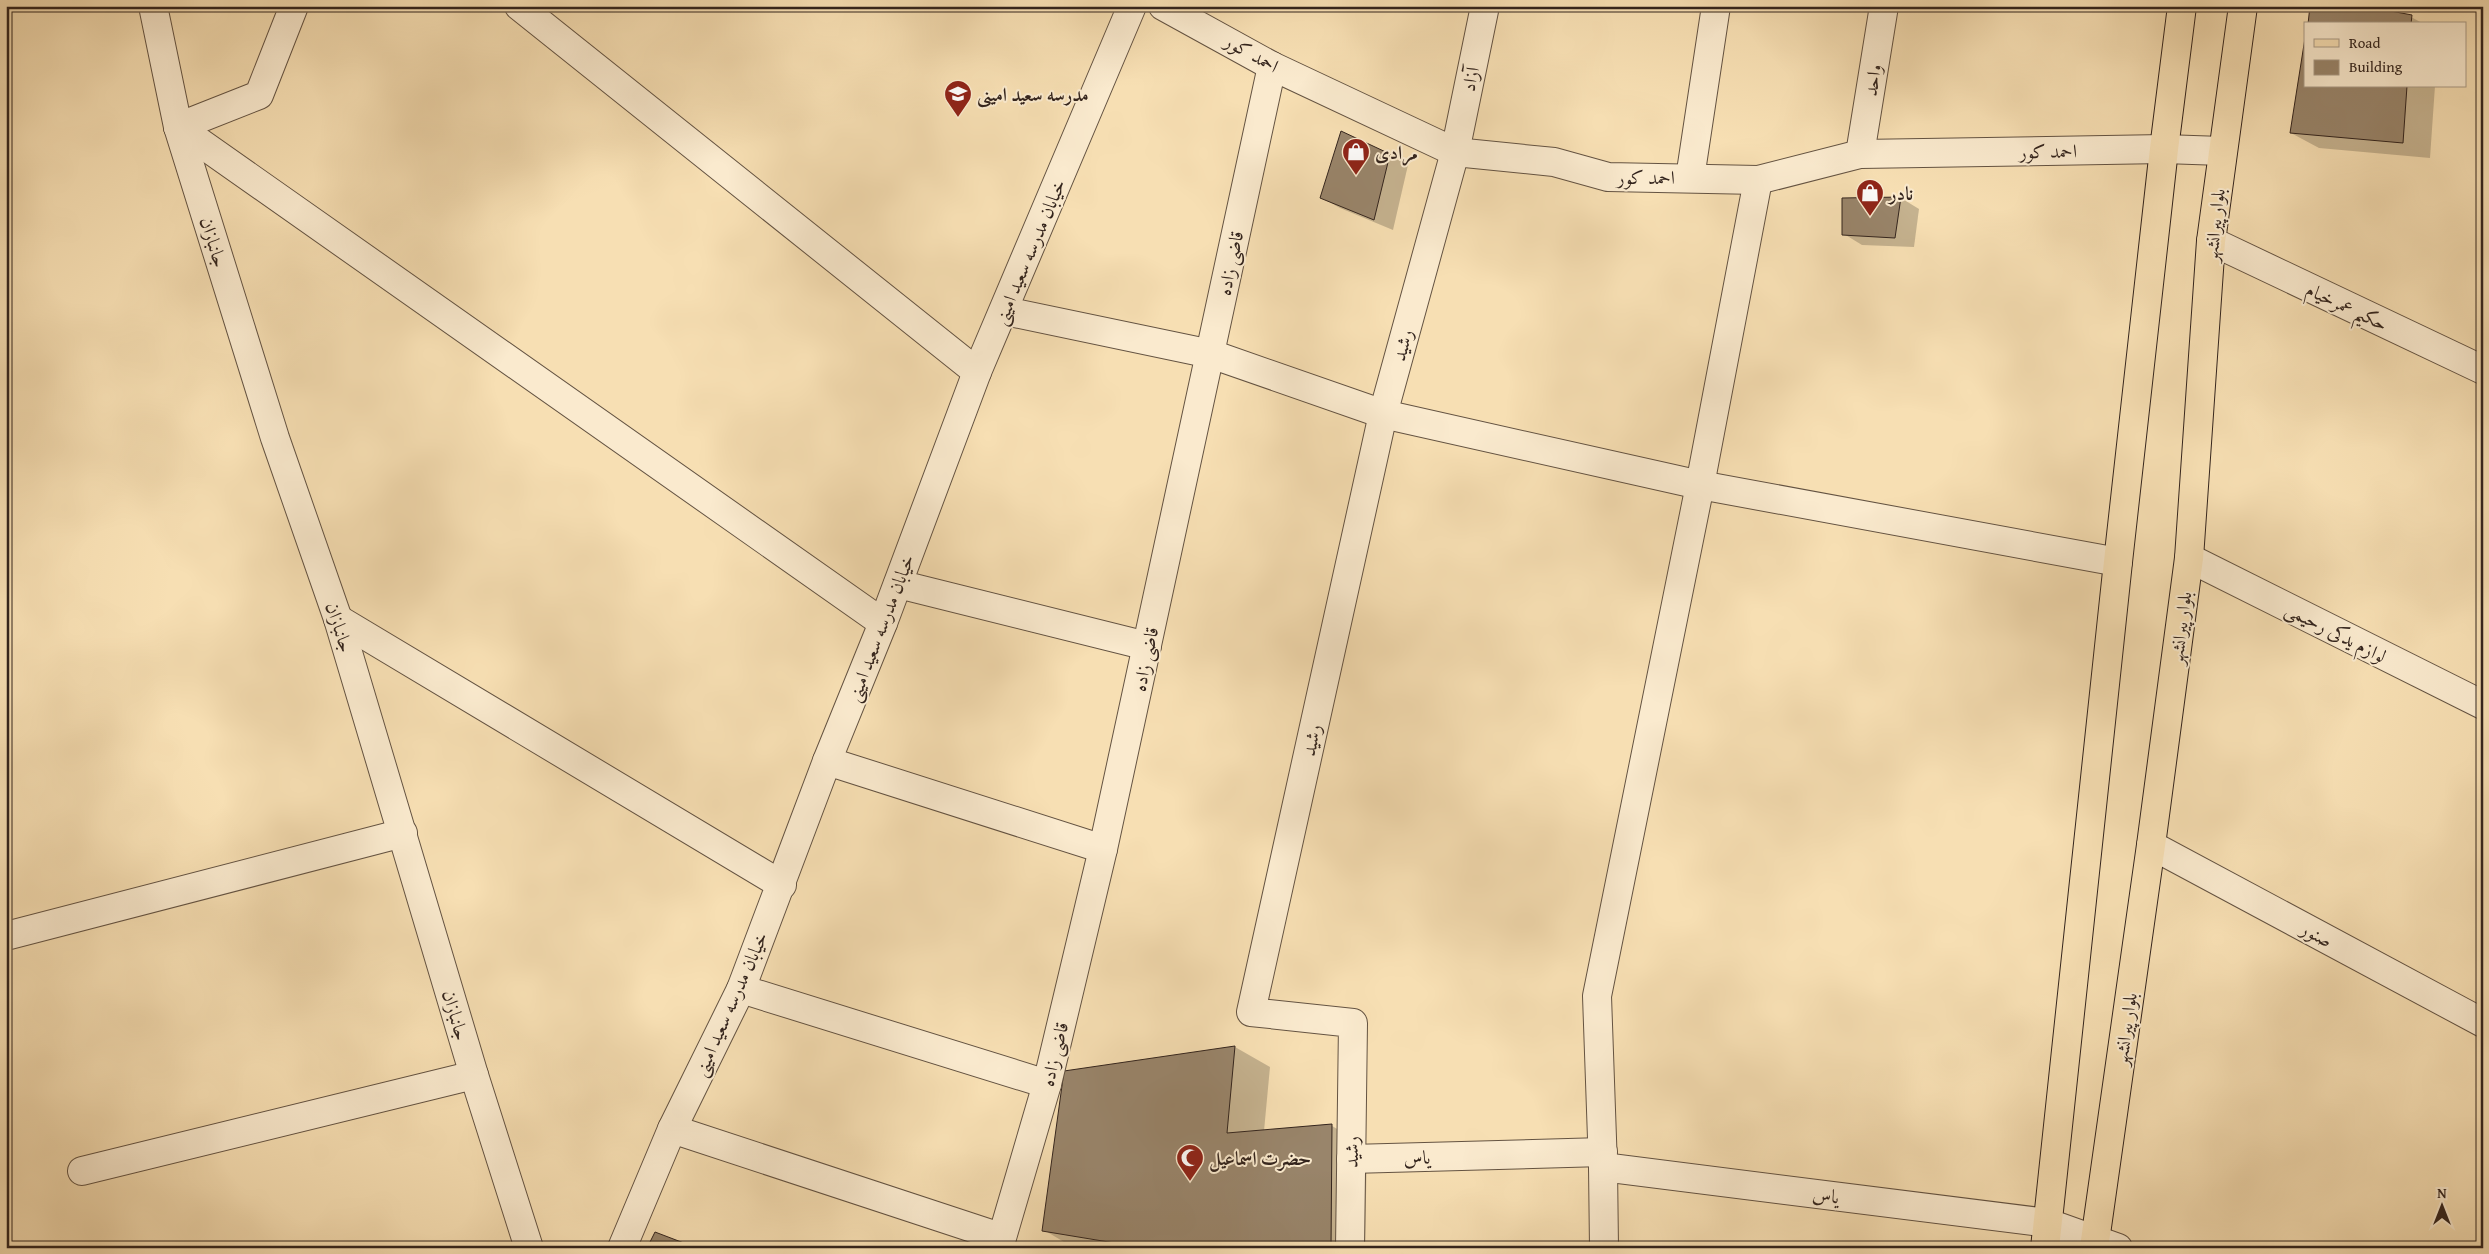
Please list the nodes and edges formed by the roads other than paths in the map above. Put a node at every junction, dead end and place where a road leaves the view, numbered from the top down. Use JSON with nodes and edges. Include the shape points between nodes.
{"nodes":[{"id":1,"x":153,"y":6,"type":"edge"},
{"id":2,"x":294,"y":6,"type":"edge"},
{"id":3,"x":519,"y":6,"type":"edge"},
{"id":4,"x":1132,"y":6,"type":"edge"},
{"id":5,"x":1163,"y":6,"type":"edge"},
{"id":6,"x":1485,"y":6,"type":"edge"},
{"id":7,"x":1716,"y":6,"type":"edge"},
{"id":8,"x":1884,"y":6,"type":"edge"},
{"id":9,"x":2182,"y":6,"type":"edge"},
{"id":10,"x":2242,"y":6,"type":"edge"},
{"id":11,"x":1272,"y":66,"type":"junction"},
{"id":12,"x":178,"y":127,"type":"junction"},
{"id":13,"x":2164,"y":149,"type":"junction"},
{"id":14,"x":2222,"y":151,"type":"junction"},
{"id":15,"x":1455,"y":152,"type":"junction"},
{"id":16,"x":1860,"y":154,"type":"junction"},
{"id":17,"x":1690,"y":178,"type":"junction"},
{"id":18,"x":1758,"y":180,"type":"junction"},
{"id":19,"x":2211,"y":241,"type":"junction"},
{"id":20,"x":1005,"y":311,"type":"junction"},
{"id":21,"x":1211,"y":354,"type":"junction"},
{"id":22,"x":2483,"y":370,"type":"edge"},
{"id":23,"x":977,"y":372,"type":"junction"},
{"id":24,"x":1383,"y":414,"type":"junction"},
{"id":25,"x":1700,"y":485,"type":"junction"},
{"id":26,"x":2189,"y":558,"type":"junction"},
{"id":27,"x":2118,"y":562,"type":"junction"},
{"id":28,"x":898,"y":584,"type":"junction"},
{"id":29,"x":338,"y":619,"type":"junction"},
{"id":30,"x":883,"y":623,"type":"junction"},
{"id":31,"x":1148,"y":646,"type":"junction"},
{"id":32,"x":2483,"y":706,"type":"edge"},
{"id":33,"x":827,"y":761,"type":"junction"},
{"id":34,"x":403,"y":833,"type":"junction"},
{"id":35,"x":2152,"y":845,"type":"junction"},
{"id":36,"x":1103,"y":849,"type":"junction"},
{"id":37,"x":782,"y":884,"type":"junction"},
{"id":38,"x":6,"y":936,"type":"edge"},
{"id":39,"x":741,"y":989,"type":"junction"},
{"id":40,"x":2483,"y":1023,"type":"edge"},
{"id":41,"x":474,"y":1075,"type":"junction"},
{"id":42,"x":1047,"y":1084,"type":"junction"},
{"id":43,"x":672,"y":1129,"type":"junction"},
{"id":44,"x":1351,"y":1159,"type":"junction"},
{"id":45,"x":1603,"y":1159,"type":"junction"},
{"id":46,"x":82,"y":1171,"type":"dead end"},
{"id":47,"x":2047,"y":1236,"type":"edge"},
{"id":48,"x":999,"y":1243,"type":"edge"},
{"id":49,"x":2102,"y":1244,"type":"edge"},
{"id":50,"x":529,"y":1248,"type":"edge"},
{"id":51,"x":622,"y":1248,"type":"edge"},
{"id":52,"x":1350,"y":1248,"type":"edge"},
{"id":53,"x":1604,"y":1248,"type":"edge"}],
"edges":[{"from":1,"to":12,"type":"street","name":"جانبازان"},
{"from":2,"to":12,"type":"street","via":[[259,96]]},
{"from":3,"to":23,"type":"street"},
{"from":4,"to":20,"type":"street","name":"خیابان مدرسه سعید امینی"},
{"from":5,"to":11,"type":"street","name":"احمد کور"},
{"from":6,"to":15,"type":"street","name":"آزاد"},
{"from":7,"to":17,"type":"street"},
{"from":8,"to":16,"type":"street","name":"واحد"},
{"from":9,"to":13,"type":"main road"},
{"from":10,"to":14,"type":"main road","name":"بلوار پیرانشهر"},
{"from":11,"to":15,"type":"street","name":"احمد کور"},
{"from":11,"to":21,"type":"street","name":"قاضی زاده"},
{"from":12,"to":29,"type":"street","name":"جانبازان","via":[[274,438]]},
{"from":12,"to":30,"type":"street"},
{"from":13,"to":14,"type":"street","name":"احمد کور"},
{"from":13,"to":16,"type":"street","name":"احمد کور"},
{"from":13,"to":27,"type":"main road"},
{"from":14,"to":19,"type":"main road","name":"بلوار پیرانشهر"},
{"from":15,"to":17,"type":"street","name":"احمد کور","via":[[1554,162],[1608,177]]},
{"from":15,"to":24,"type":"street","name":"رشید"},
{"from":16,"to":18,"type":"street","name":"احمد کور"},
{"from":17,"to":18,"type":"street","name":"احمد کور"},
{"from":18,"to":25,"type":"street"},
{"from":19,"to":22,"type":"street","name":"حکیم عمرخیام"},
{"from":19,"to":26,"type":"main road","name":"بلوار پیرانشهر"},
{"from":20,"to":21,"type":"street"},
{"from":20,"to":23,"type":"street","name":"خیابان مدرسه سعید امینی"},
{"from":21,"to":24,"type":"street"},
{"from":21,"to":31,"type":"street","name":"قاضی زاده"},
{"from":23,"to":28,"type":"street","name":"خیابان مدرسه سعید امینی"},
{"from":24,"to":25,"type":"street"},
{"from":24,"to":44,"type":"street","name":"رشید","via":[[1251,1012],[1353,1023]]},
{"from":25,"to":27,"type":"street"},
{"from":25,"to":45,"type":"street","via":[[1597,996]]},
{"from":26,"to":32,"type":"street","name":"لوازم یدکی رحیمی"},
{"from":26,"to":35,"type":"main road","name":"بلوار پیرانشهر"},
{"from":27,"to":47,"type":"main road"},
{"from":28,"to":30,"type":"street","name":"خیابان مدرسه سعید امینی"},
{"from":28,"to":31,"type":"street"},
{"from":29,"to":34,"type":"street","name":"جانبازان"},
{"from":29,"to":37,"type":"street"},
{"from":30,"to":33,"type":"street","name":"خیابان مدرسه سعید امینی"},
{"from":31,"to":36,"type":"street","name":"قاضی زاده"},
{"from":33,"to":36,"type":"street"},
{"from":33,"to":37,"type":"street","name":"خیابان مدرسه سعید امینی"},
{"from":34,"to":38,"type":"street"},
{"from":34,"to":41,"type":"street","name":"جانبازان"},
{"from":35,"to":40,"type":"street","name":"صنور"},
{"from":35,"to":49,"type":"main road","name":"بلوار پیرانشهر"},
{"from":36,"to":42,"type":"street","name":"قاضی زاده"},
{"from":37,"to":39,"type":"street","name":"خیابان مدرسه سعید امینی"},
{"from":39,"to":42,"type":"street"},
{"from":39,"to":43,"type":"street","name":"خیابان مدرسه سعید امینی"},
{"from":41,"to":46,"type":"street"},
{"from":41,"to":50,"type":"street","name":"جانبازان"},
{"from":42,"to":48,"type":"street","name":"قاضی زاده"},
{"from":43,"to":48,"type":"street"},
{"from":43,"to":51,"type":"street","name":"خیابان مدرسه سعید امینی"},
{"from":44,"to":45,"type":"street","name":"یاس"},
{"from":44,"to":52,"type":"street","name":"رشید"},
{"from":45,"to":47,"type":"street","name":"یاس"},
{"from":45,"to":53,"type":"street"},
{"from":47,"to":49,"type":"street","name":"یاس"}]}
